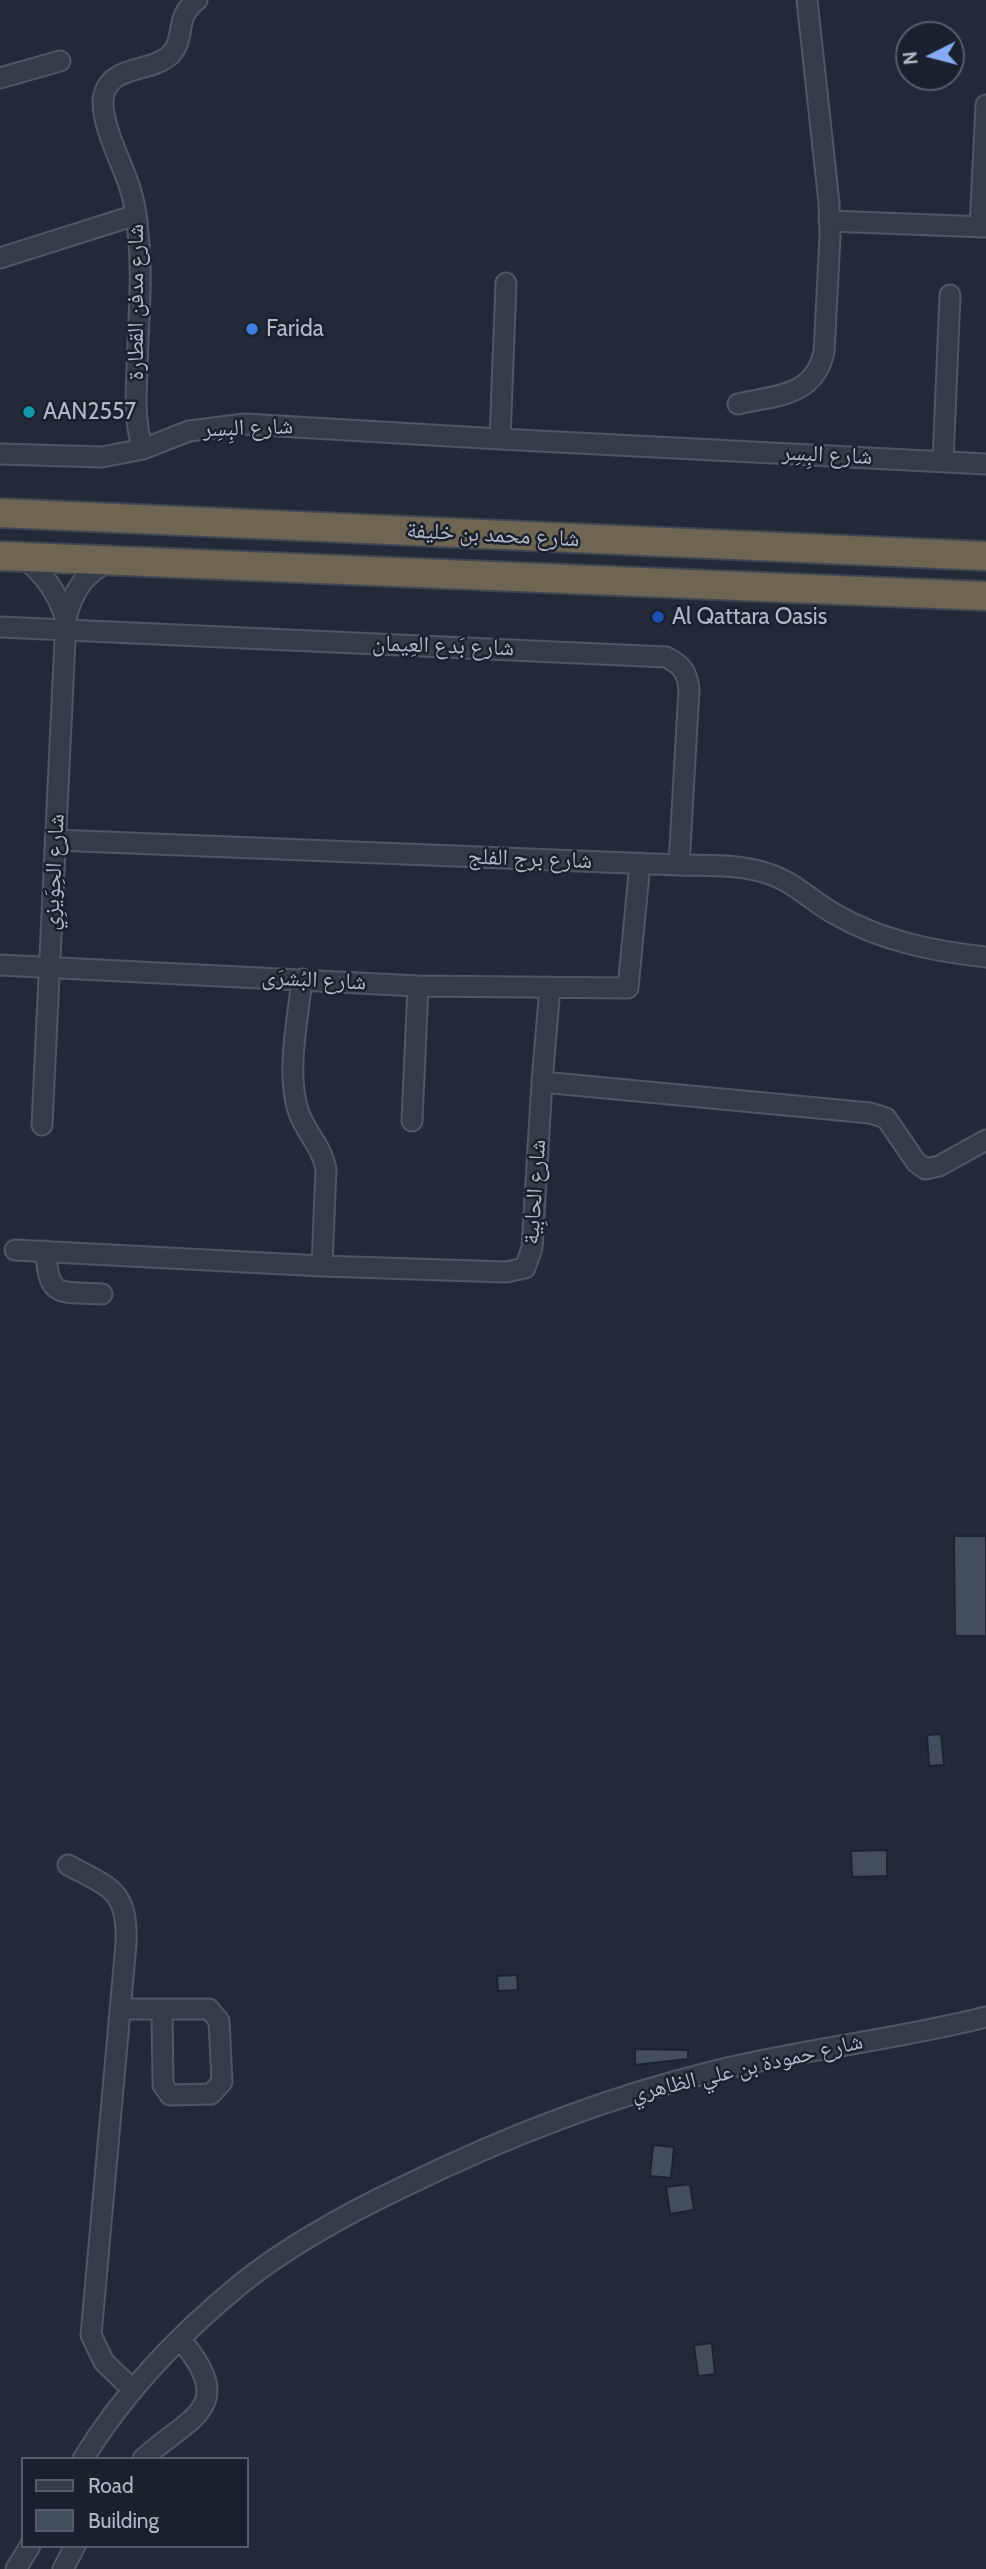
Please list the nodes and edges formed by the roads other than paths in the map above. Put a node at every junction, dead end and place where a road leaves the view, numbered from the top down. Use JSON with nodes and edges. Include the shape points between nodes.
{"nodes":[{"id":1,"x":197,"y":0,"type":"edge"},
{"id":2,"x":807,"y":0,"type":"edge"},
{"id":3,"x":0,"y":57,"type":"edge"},
{"id":4,"x":60,"y":61,"type":"dead end"},
{"id":5,"x":0,"y":78,"type":"edge"},
{"id":6,"x":986,"y":105,"type":"edge"},
{"id":7,"x":136,"y":215,"type":"junction"},
{"id":8,"x":830,"y":221,"type":"junction"},
{"id":9,"x":983,"y":227,"type":"edge"},
{"id":10,"x":0,"y":258,"type":"edge"},
{"id":11,"x":506,"y":283,"type":"dead end"},
{"id":12,"x":950,"y":295,"type":"dead end"},
{"id":13,"x":738,"y":404,"type":"dead end"},
{"id":14,"x":500,"y":439,"type":"junction"},
{"id":15,"x":144,"y":449,"type":"junction"},
{"id":16,"x":0,"y":454,"type":"edge"},
{"id":17,"x":943,"y":461,"type":"junction"},
{"id":18,"x":986,"y":464,"type":"edge"},
{"id":19,"x":0,"y":513,"type":"edge"},
{"id":20,"x":10,"y":556,"type":"edge"},
{"id":21,"x":986,"y":556,"type":"edge"},
{"id":22,"x":116,"y":559,"type":"junction"},
{"id":23,"x":986,"y":596,"type":"edge"},
{"id":24,"x":65,"y":624,"type":"junction"},
{"id":25,"x":0,"y":627,"type":"edge"},
{"id":26,"x":55,"y":840,"type":"junction"},
{"id":27,"x":640,"y":863,"type":"junction"},
{"id":28,"x":679,"y":865,"type":"junction"},
{"id":29,"x":986,"y":957,"type":"edge"},
{"id":30,"x":0,"y":965,"type":"edge"},
{"id":31,"x":49,"y":966,"type":"junction"},
{"id":32,"x":302,"y":979,"type":"junction"},
{"id":33,"x":418,"y":986,"type":"junction"},
{"id":34,"x":550,"y":987,"type":"junction"},
{"id":35,"x":542,"y":1082,"type":"junction"},
{"id":36,"x":412,"y":1121,"type":"dead end"},
{"id":37,"x":42,"y":1125,"type":"dead end"},
{"id":38,"x":986,"y":1140,"type":"edge"},
{"id":39,"x":15,"y":1250,"type":"dead end"},
{"id":40,"x":46,"y":1251,"type":"junction"},
{"id":41,"x":322,"y":1266,"type":"junction"},
{"id":42,"x":102,"y":1294,"type":"dead end"},
{"id":43,"x":68,"y":1865,"type":"dead end"},
{"id":44,"x":120,"y":2009,"type":"junction"},
{"id":45,"x":162,"y":2009,"type":"junction"},
{"id":46,"x":986,"y":2017,"type":"edge"},
{"id":47,"x":181,"y":2340,"type":"junction"},
{"id":48,"x":133,"y":2390,"type":"junction"},
{"id":49,"x":84,"y":2457,"type":"edge"},
{"id":50,"x":146,"y":2457,"type":"edge"},
{"id":51,"x":29,"y":2548,"type":"edge"},
{"id":52,"x":74,"y":2548,"type":"edge"},
{"id":53,"x":16,"y":2569,"type":"edge"},
{"id":54,"x":63,"y":2569,"type":"edge"}],
"edges":[{"from":1,"to":7,"type":"street","name":"شارع مدفن القطارة","via":[[182,19],[177,45],[169,56],[114,78],[102,103]]},
{"from":2,"to":8,"type":"street"},
{"from":3,"to":5,"type":"street"},
{"from":4,"to":5,"type":"street"},
{"from":6,"to":9,"type":"street"},
{"from":7,"to":10,"type":"street"},
{"from":7,"to":15,"type":"street","name":"شارع مدفن القطارة","via":[[136,413]]},
{"from":8,"to":9,"type":"street"},
{"from":8,"to":13,"type":"street","via":[[821,367],[802,388]]},
{"from":11,"to":14,"type":"street"},
{"from":12,"to":17,"type":"street"},
{"from":14,"to":15,"type":"street","name":"شارع البِسِر","via":[[245,424],[189,431]]},
{"from":14,"to":17,"type":"street","name":"شارع البِسِر"},
{"from":15,"to":16,"type":"street","name":"شارع البِسِر","via":[[102,457]]},
{"from":17,"to":18,"type":"street","name":"شارع البِسِر"},
{"from":19,"to":21,"type":"highway","name":"شارع محمد بن خليفة"},
{"from":20,"to":22,"type":"highway","name":"شارع محمد بن خليفة"},
{"from":20,"to":24,"type":"street","name":"شارع الحِوَيزِي","via":[[45,576]]},
{"from":22,"to":23,"type":"highway","name":"شارع محمد بن خليفة"},
{"from":22,"to":24,"type":"street","name":"شارع الحِوَيزِي","via":[[82,582]]},
{"from":24,"to":25,"type":"street","name":"شارع بَدع العِيمان"},
{"from":24,"to":26,"type":"street","name":"شارع الحِوَيزِي"},
{"from":24,"to":28,"type":"street","name":"شارع بَدع العِيمان","via":[[666,657],[679,663],[690,689]]},
{"from":26,"to":27,"type":"street","name":"شارع برج الفلج"},
{"from":26,"to":31,"type":"street","name":"شارع الحِوَيزِي"},
{"from":27,"to":28,"type":"street","name":"شارع برج الفلج"},
{"from":27,"to":34,"type":"street","name":"شارع البُشرَى","via":[[628,988]]},
{"from":28,"to":29,"type":"street","name":"شارع برج الفلج","via":[[772,874],[867,930],[939,952]]},
{"from":30,"to":31,"type":"street","name":"شارع البُشرَى"},
{"from":31,"to":32,"type":"street","name":"شارع البُشرَى"},
{"from":31,"to":37,"type":"street","name":"شارع الحِوَيزِي"},
{"from":32,"to":33,"type":"street","name":"شارع البُشرَى"},
{"from":32,"to":41,"type":"street","via":[[293,1094],[326,1168]]},
{"from":33,"to":34,"type":"street","name":"شارع البُشرَى"},
{"from":33,"to":36,"type":"street"},
{"from":34,"to":35,"type":"street"},
{"from":35,"to":38,"type":"street","via":[[870,1112],[886,1118],[925,1169]]},
{"from":35,"to":41,"type":"street","name":"شارع الحابِية","via":[[532,1248],[525,1268],[506,1272]]},
{"from":39,"to":40,"type":"street","name":"شارع الحابِية"},
{"from":40,"to":41,"type":"street","name":"شارع الحابِية"},
{"from":40,"to":42,"type":"street","via":[[52,1286]]},
{"from":43,"to":44,"type":"street","via":[[105,1885],[122,1903],[127,1931]]},
{"from":44,"to":45,"type":"street"},
{"from":44,"to":48,"type":"street","via":[[91,2335],[104,2362]]},
{"from":45,"to":45,"type":"street","via":[[209,2009],[219,2021],[222,2082],[211,2094],[170,2095],[166,2091]]},
{"from":46,"to":47,"type":"street","name":"شارع حمودة بن علي الظاهري","via":[[710,2072],[526,2132],[324,2228],[243,2283]]},
{"from":47,"to":48,"type":"street","name":"شارع حمودة بن علي الظاهري"},
{"from":47,"to":50,"type":"street","via":[[203,2372],[203,2407],[188,2425]]},
{"from":48,"to":49,"type":"street","name":"شارع حمودة بن علي الظاهري"},
{"from":51,"to":53,"type":"street"},
{"from":52,"to":54,"type":"street"}]}
